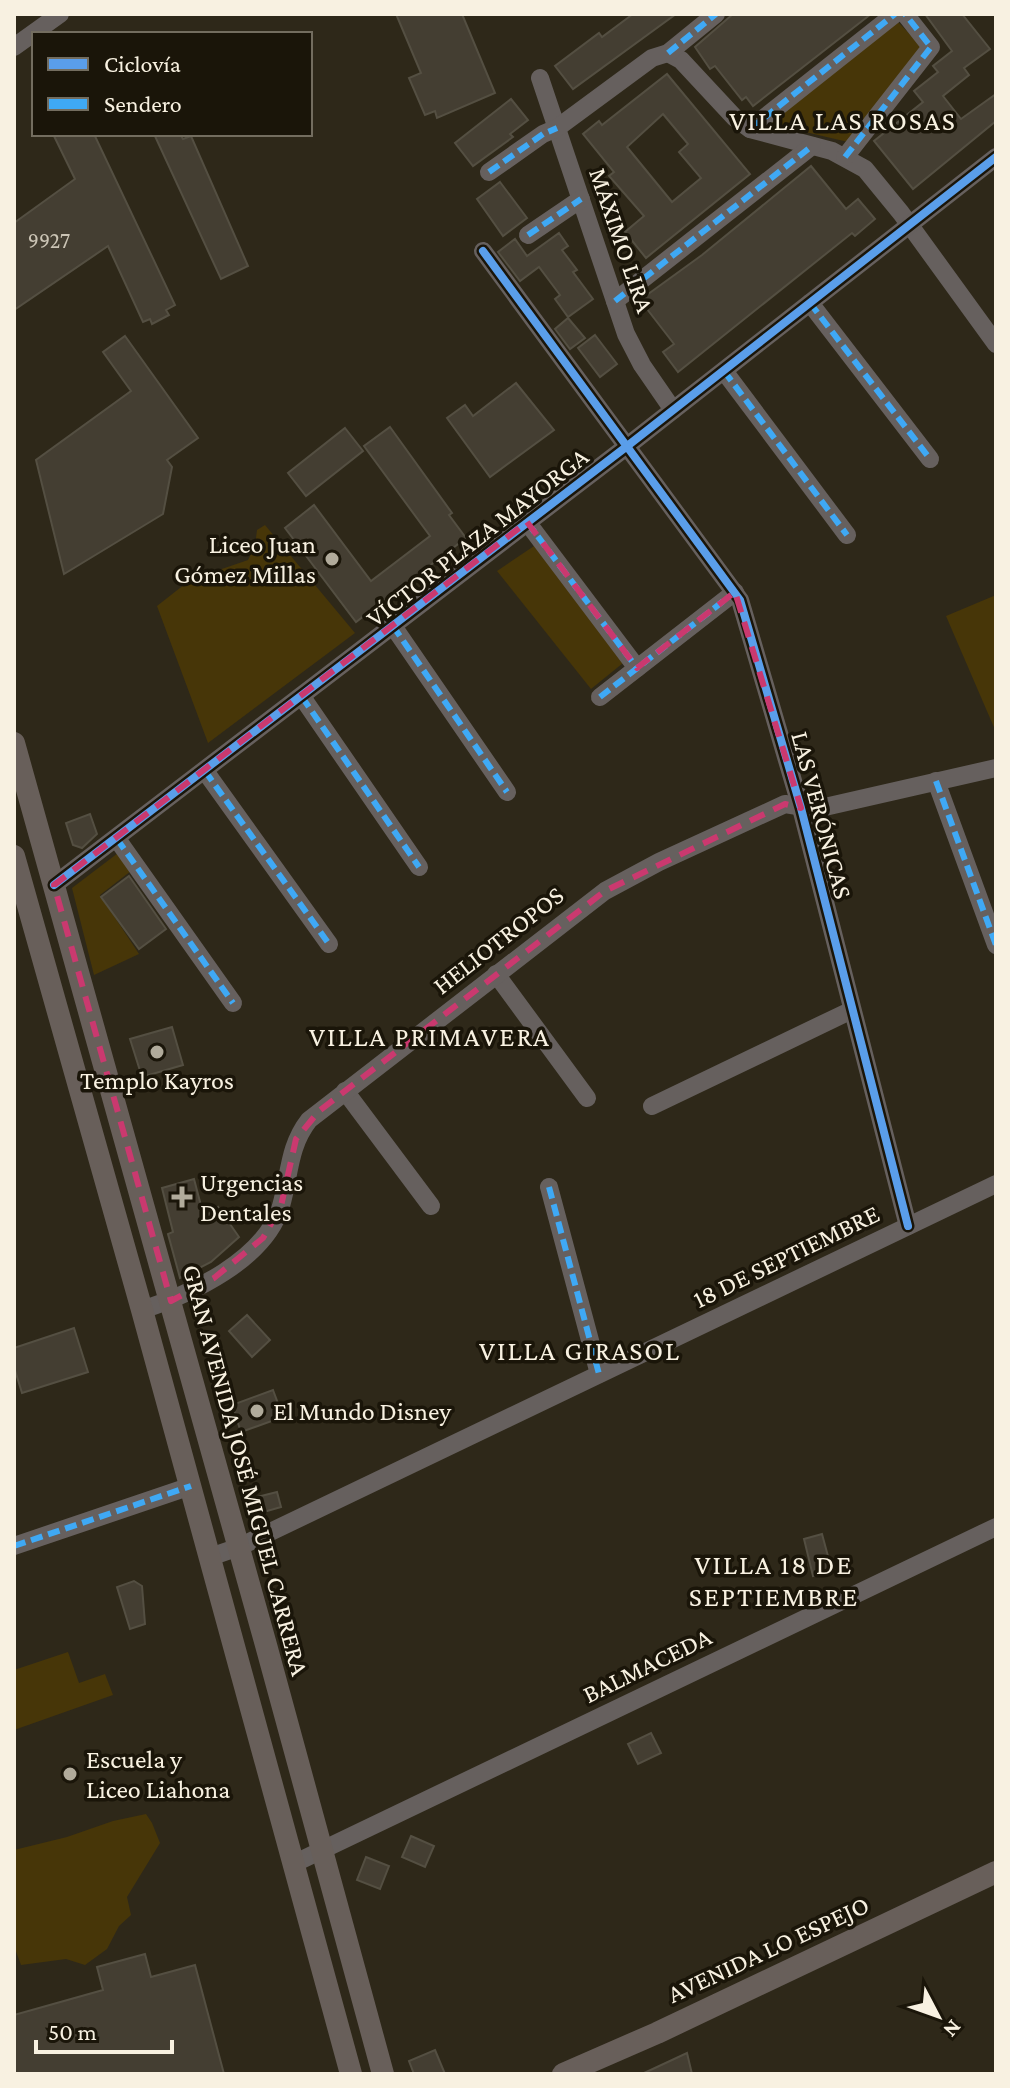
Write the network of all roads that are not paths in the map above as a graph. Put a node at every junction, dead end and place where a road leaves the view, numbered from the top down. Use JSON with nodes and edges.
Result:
{"nodes":[{"id":1,"x":60,"y":14,"type":"edge"},
{"id":2,"x":716,"y":14,"type":"edge"},
{"id":3,"x":895,"y":14,"type":"edge"},
{"id":4,"x":905,"y":14,"type":"edge"},
{"id":5,"x":35,"y":32,"type":"edge"},
{"id":6,"x":32,"y":34,"type":"edge"},
{"id":7,"x":14,"y":47,"type":"edge"},
{"id":8,"x":668,"y":53,"type":"junction"},
{"id":9,"x":540,"y":78,"type":"dead end"},
{"id":10,"x":557,"y":128,"type":"junction"},
{"id":11,"x":750,"y":129,"type":"junction"},
{"id":12,"x":812,"y":146,"type":"junction"},
{"id":13,"x":845,"y":157,"type":"junction"},
{"id":14,"x":996,"y":157,"type":"edge"},
{"id":15,"x":489,"y":172,"type":"dead end"},
{"id":16,"x":581,"y":199,"type":"junction"},
{"id":17,"x":910,"y":225,"type":"junction"},
{"id":18,"x":528,"y":235,"type":"dead end"},
{"id":19,"x":483,"y":251,"type":"dead end"},
{"id":20,"x":615,"y":301,"type":"junction"},
{"id":21,"x":810,"y":303,"type":"junction"},
{"id":22,"x":996,"y":344,"type":"edge"},
{"id":23,"x":724,"y":371,"type":"junction"},
{"id":24,"x":673,"y":410,"type":"junction"},
{"id":25,"x":626,"y":447,"type":"junction"},
{"id":26,"x":930,"y":459,"type":"dead end"},
{"id":27,"x":527,"y":522,"type":"junction"},
{"id":28,"x":847,"y":535,"type":"dead end"},
{"id":29,"x":735,"y":592,"type":"junction"},
{"id":30,"x":393,"y":626,"type":"junction"},
{"id":31,"x":637,"y":668,"type":"junction"},
{"id":32,"x":302,"y":697,"type":"junction"},
{"id":33,"x":600,"y":697,"type":"dead end"},
{"id":34,"x":14,"y":743,"type":"edge"},
{"id":35,"x":996,"y":768,"type":"edge"},
{"id":36,"x":205,"y":771,"type":"junction"},
{"id":37,"x":936,"y":781,"type":"junction"},
{"id":38,"x":507,"y":792,"type":"dead end"},
{"id":39,"x":801,"y":808,"type":"junction"},
{"id":40,"x":117,"y":839,"type":"junction"},
{"id":41,"x":16,"y":862,"type":"edge"},
{"id":42,"x":419,"y":867,"type":"dead end"},
{"id":43,"x":54,"y":885,"type":"junction"},
{"id":44,"x":329,"y":944,"type":"dead end"},
{"id":45,"x":996,"y":945,"type":"edge"},
{"id":46,"x":496,"y":974,"type":"junction"},
{"id":47,"x":233,"y":1003,"type":"dead end"},
{"id":48,"x":852,"y":1010,"type":"junction"},
{"id":49,"x":345,"y":1091,"type":"junction"},
{"id":50,"x":587,"y":1098,"type":"dead end"},
{"id":51,"x":652,"y":1106,"type":"dead end"},
{"id":52,"x":996,"y":1184,"type":"edge"},
{"id":53,"x":549,"y":1187,"type":"dead end"},
{"id":54,"x":431,"y":1206,"type":"dead end"},
{"id":55,"x":908,"y":1226,"type":"junction"},
{"id":56,"x":171,"y":1301,"type":"junction"},
{"id":57,"x":142,"y":1310,"type":"junction"},
{"id":58,"x":599,"y":1374,"type":"junction"},
{"id":59,"x":191,"y":1486,"type":"junction"},
{"id":60,"x":996,"y":1527,"type":"edge"},
{"id":61,"x":14,"y":1546,"type":"edge"},
{"id":62,"x":239,"y":1547,"type":"junction"},
{"id":63,"x":210,"y":1557,"type":"junction"},
{"id":64,"x":321,"y":1851,"type":"junction"},
{"id":65,"x":293,"y":1864,"type":"junction"},
{"id":66,"x":996,"y":1872,"type":"edge"},
{"id":67,"x":351,"y":2074,"type":"edge"},
{"id":68,"x":383,"y":2074,"type":"edge"},
{"id":69,"x":563,"y":2074,"type":"edge"}],
"edges":[{"from":1,"to":5,"type":"street"},
{"from":2,"to":8,"type":"street"},
{"from":3,"to":11,"type":"street"},
{"from":4,"to":13,"type":"street"},
{"from":6,"to":7,"type":"street"},
{"from":8,"to":10,"type":"street"},
{"from":8,"to":11,"type":"street"},
{"from":9,"to":10,"type":"street","name":"MÁXIMO LIRA"},
{"from":10,"to":15,"type":"street"},
{"from":10,"to":16,"type":"street","name":"MÁXIMO LIRA"},
{"from":11,"to":12,"type":"street"},
{"from":12,"to":13,"type":"street"},
{"from":12,"to":20,"type":"street"},
{"from":13,"to":17,"type":"street"},
{"from":14,"to":17,"type":"street","name":"VÍCTOR PLAZA MAYORGA"},
{"from":16,"to":18,"type":"street"},
{"from":16,"to":20,"type":"street","name":"MÁXIMO LIRA"},
{"from":17,"to":21,"type":"street","name":"VÍCTOR PLAZA MAYORGA"},
{"from":17,"to":22,"type":"street"},
{"from":19,"to":25,"type":"street","name":"LAS VERÓNICAS"},
{"from":20,"to":24,"type":"street","name":"MÁXIMO LIRA"},
{"from":21,"to":23,"type":"street","name":"VÍCTOR PLAZA MAYORGA"},
{"from":21,"to":26,"type":"street"},
{"from":23,"to":24,"type":"street","name":"VÍCTOR PLAZA MAYORGA"},
{"from":23,"to":28,"type":"street"},
{"from":24,"to":25,"type":"street","name":"VÍCTOR PLAZA MAYORGA"},
{"from":25,"to":27,"type":"street","name":"VÍCTOR PLAZA MAYORGA"},
{"from":25,"to":29,"type":"street","name":"LAS VERÓNICAS"},
{"from":27,"to":30,"type":"street","name":"VÍCTOR PLAZA MAYORGA"},
{"from":27,"to":31,"type":"street"},
{"from":29,"to":31,"type":"street"},
{"from":29,"to":39,"type":"street","name":"LAS VERÓNICAS"},
{"from":30,"to":32,"type":"street","name":"VÍCTOR PLAZA MAYORGA"},
{"from":30,"to":38,"type":"street"},
{"from":31,"to":33,"type":"street"},
{"from":32,"to":36,"type":"street","name":"VÍCTOR PLAZA MAYORGA"},
{"from":32,"to":42,"type":"street"},
{"from":34,"to":43,"type":"main road","name":"GRAN AVENIDA JOSÉ MIGUEL CARRERA"},
{"from":35,"to":37,"type":"street","name":"HELIOTROPOS"},
{"from":36,"to":40,"type":"street","name":"VÍCTOR PLAZA MAYORGA"},
{"from":36,"to":44,"type":"street"},
{"from":37,"to":39,"type":"street","name":"HELIOTROPOS"},
{"from":37,"to":45,"type":"street"},
{"from":39,"to":46,"type":"street","name":"HELIOTROPOS"},
{"from":39,"to":48,"type":"street","name":"LAS VERÓNICAS"},
{"from":40,"to":43,"type":"street","name":"VÍCTOR PLAZA MAYORGA"},
{"from":40,"to":47,"type":"street"},
{"from":41,"to":43,"type":"main road"},
{"from":41,"to":57,"type":"main road"},
{"from":43,"to":56,"type":"main road","name":"GRAN AVENIDA JOSÉ MIGUEL CARRERA"},
{"from":46,"to":49,"type":"street","name":"HELIOTROPOS"},
{"from":46,"to":50,"type":"street"},
{"from":48,"to":51,"type":"street"},
{"from":48,"to":55,"type":"street","name":"LAS VERÓNICAS"},
{"from":49,"to":54,"type":"street"},
{"from":49,"to":56,"type":"street","name":"HELIOTROPOS"},
{"from":52,"to":55,"type":"street","name":"18 DE SEPTIEMBRE"},
{"from":53,"to":58,"type":"street"},
{"from":55,"to":58,"type":"street","name":"18 DE SEPTIEMBRE"},
{"from":56,"to":57,"type":"street","name":"HELIOTROPOS"},
{"from":56,"to":62,"type":"main road","name":"GRAN AVENIDA JOSÉ MIGUEL CARRERA"},
{"from":57,"to":59,"type":"main road"},
{"from":58,"to":62,"type":"street","name":"18 DE SEPTIEMBRE"},
{"from":59,"to":61,"type":"street"},
{"from":59,"to":63,"type":"main road"},
{"from":60,"to":64,"type":"street","name":"BALMACEDA"},
{"from":62,"to":63,"type":"street","name":"18 DE SEPTIEMBRE"},
{"from":62,"to":64,"type":"main road","name":"GRAN AVENIDA JOSÉ MIGUEL CARRERA"},
{"from":63,"to":65,"type":"main road"},
{"from":64,"to":65,"type":"street","name":"BALMACEDA"},
{"from":64,"to":68,"type":"main road","name":"GRAN AVENIDA JOSÉ MIGUEL CARRERA"},
{"from":65,"to":67,"type":"main road"},
{"from":66,"to":69,"type":"main road","name":"AVENIDA LO ESPEJO"}]}
